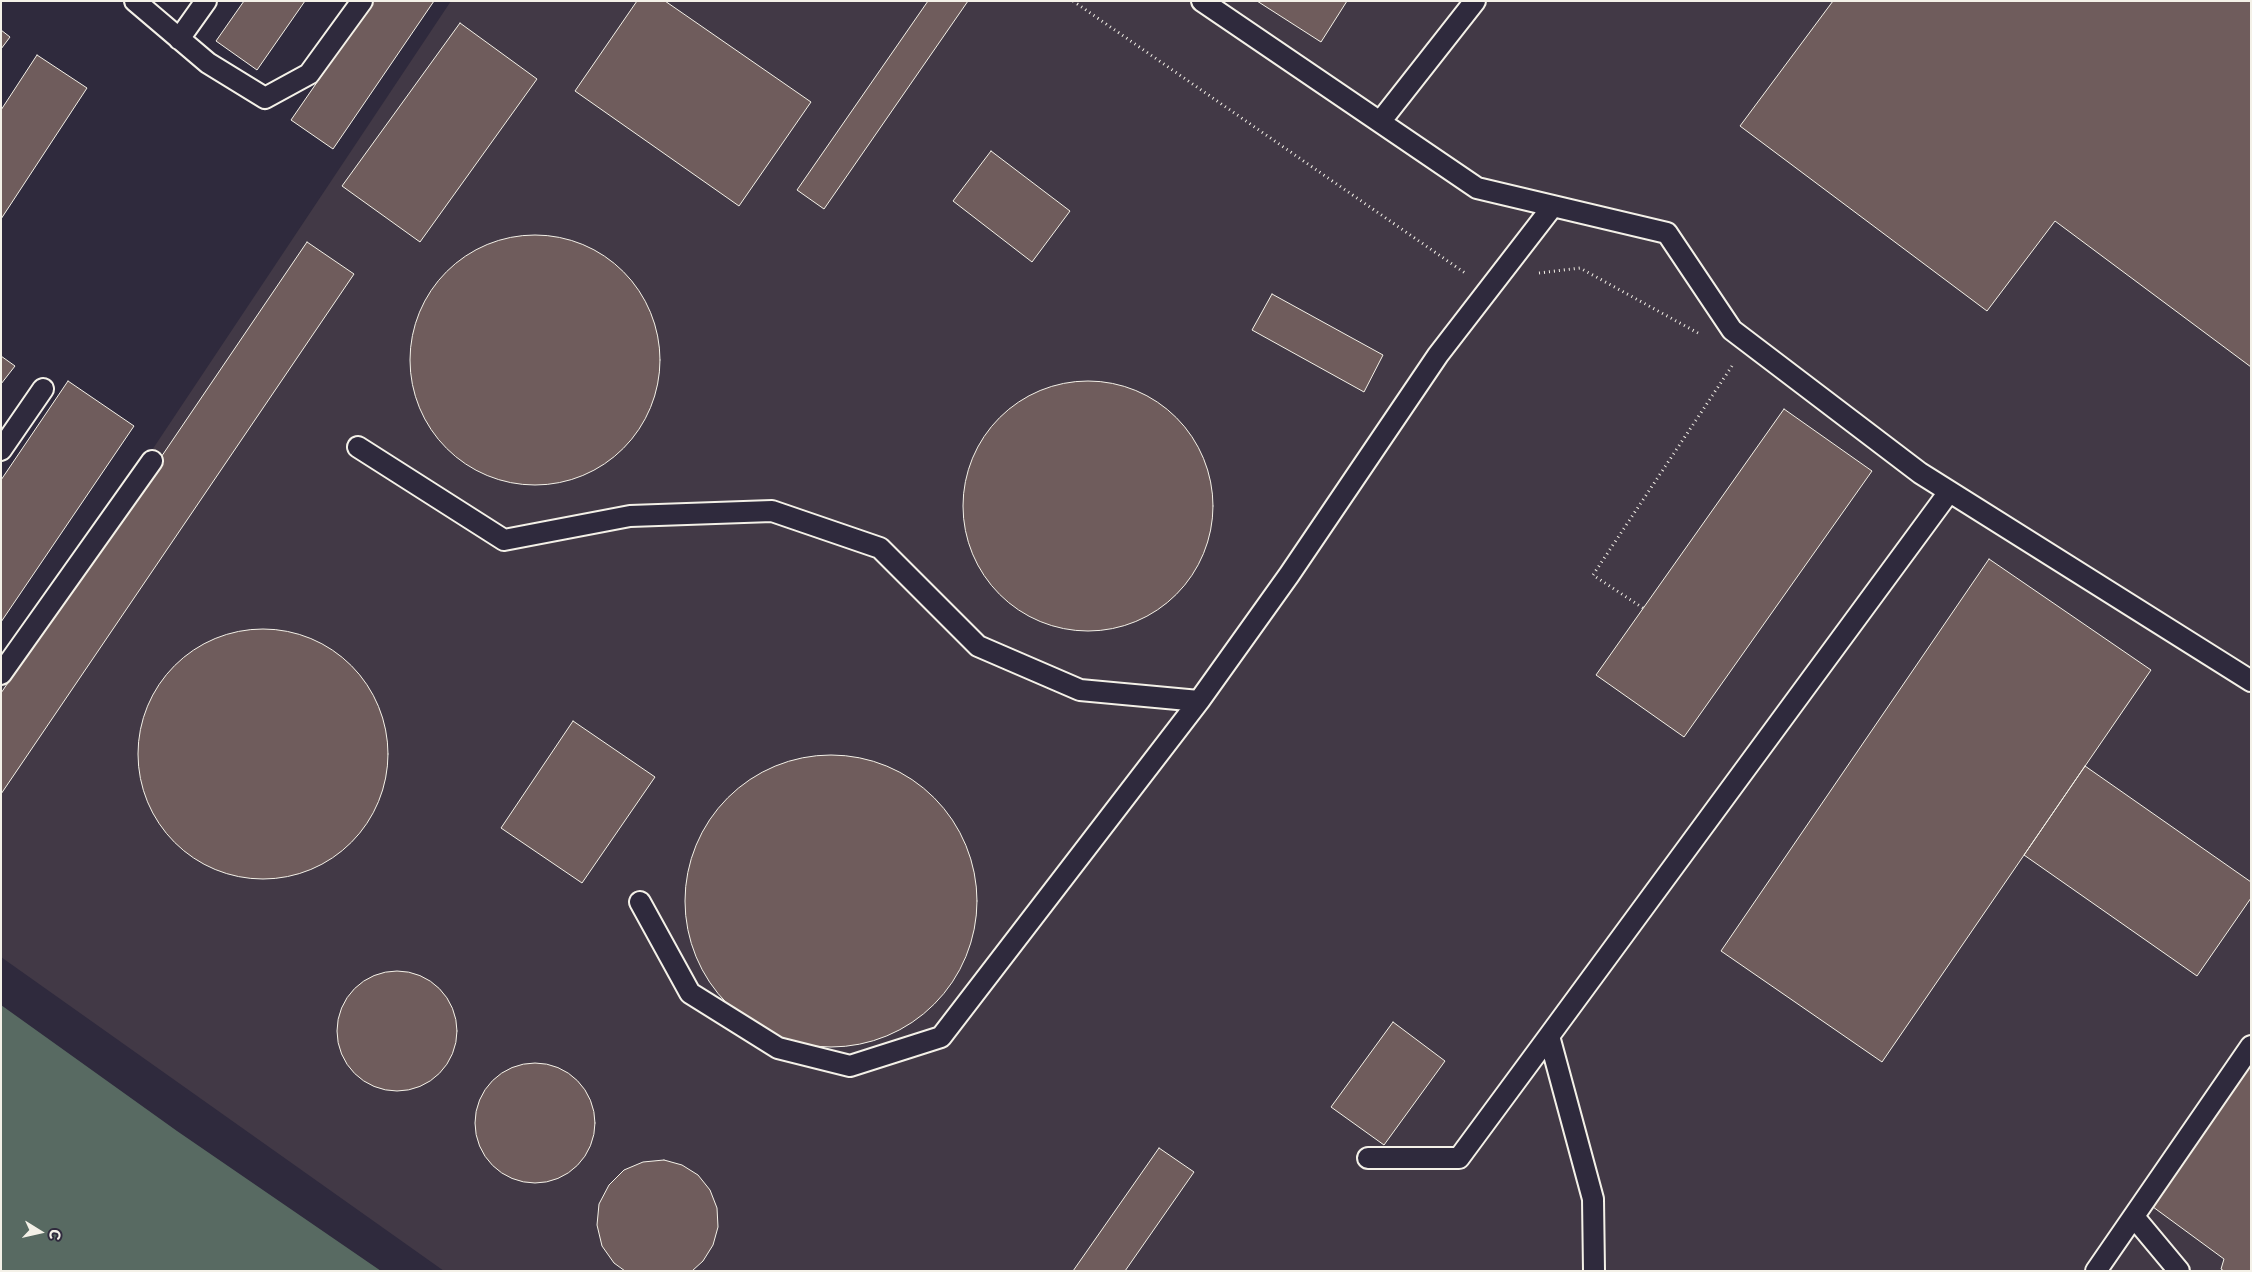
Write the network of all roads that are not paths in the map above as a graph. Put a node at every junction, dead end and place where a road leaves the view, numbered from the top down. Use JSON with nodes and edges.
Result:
{"nodes":[{"id":1,"x":135,"y":1,"type":"edge"},
{"id":2,"x":206,"y":1,"type":"edge"},
{"id":3,"x":362,"y":1,"type":"edge"},
{"id":4,"x":1202,"y":1,"type":"edge"},
{"id":5,"x":1475,"y":1,"type":"edge"},
{"id":6,"x":179,"y":39,"type":"junction"},
{"id":7,"x":1380,"y":122,"type":"junction"},
{"id":8,"x":1554,"y":206,"type":"junction"},
{"id":9,"x":43,"y":389,"type":"dead end"},
{"id":10,"x":358,"y":447,"type":"dead end"},
{"id":11,"x":1,"y":450,"type":"edge"},
{"id":12,"x":152,"y":461,"type":"dead end"},
{"id":13,"x":1949,"y":492,"type":"junction"},
{"id":14,"x":1,"y":674,"type":"edge"},
{"id":15,"x":2251,"y":681,"type":"edge"},
{"id":16,"x":1200,"y":701,"type":"junction"},
{"id":17,"x":640,"y":902,"type":"dead end"},
{"id":18,"x":1549,"y":1036,"type":"junction"},
{"id":19,"x":2251,"y":1046,"type":"edge"},
{"id":20,"x":1368,"y":1158,"type":"dead end"},
{"id":21,"x":2134,"y":1217,"type":"junction"},
{"id":22,"x":1594,"y":1271,"type":"edge"},
{"id":23,"x":2096,"y":1271,"type":"edge"},
{"id":24,"x":2179,"y":1271,"type":"edge"}],
"edges":[{"from":1,"to":6,"type":"lane"},
{"from":2,"to":6,"type":"lane"},
{"from":3,"to":6,"type":"lane"},
{"from":4,"to":7,"type":"lane"},
{"from":5,"to":7,"type":"lane"},
{"from":7,"to":8,"type":"lane"},
{"from":8,"to":13,"type":"lane"},
{"from":8,"to":16,"type":"lane"},
{"from":9,"to":11,"type":"lane"},
{"from":10,"to":16,"type":"lane"},
{"from":12,"to":14,"type":"lane"},
{"from":13,"to":15,"type":"lane"},
{"from":13,"to":18,"type":"lane"},
{"from":16,"to":17,"type":"lane"},
{"from":18,"to":20,"type":"lane"},
{"from":18,"to":22,"type":"lane"},
{"from":19,"to":21,"type":"lane"},
{"from":21,"to":23,"type":"lane"},
{"from":21,"to":24,"type":"lane"}]}
